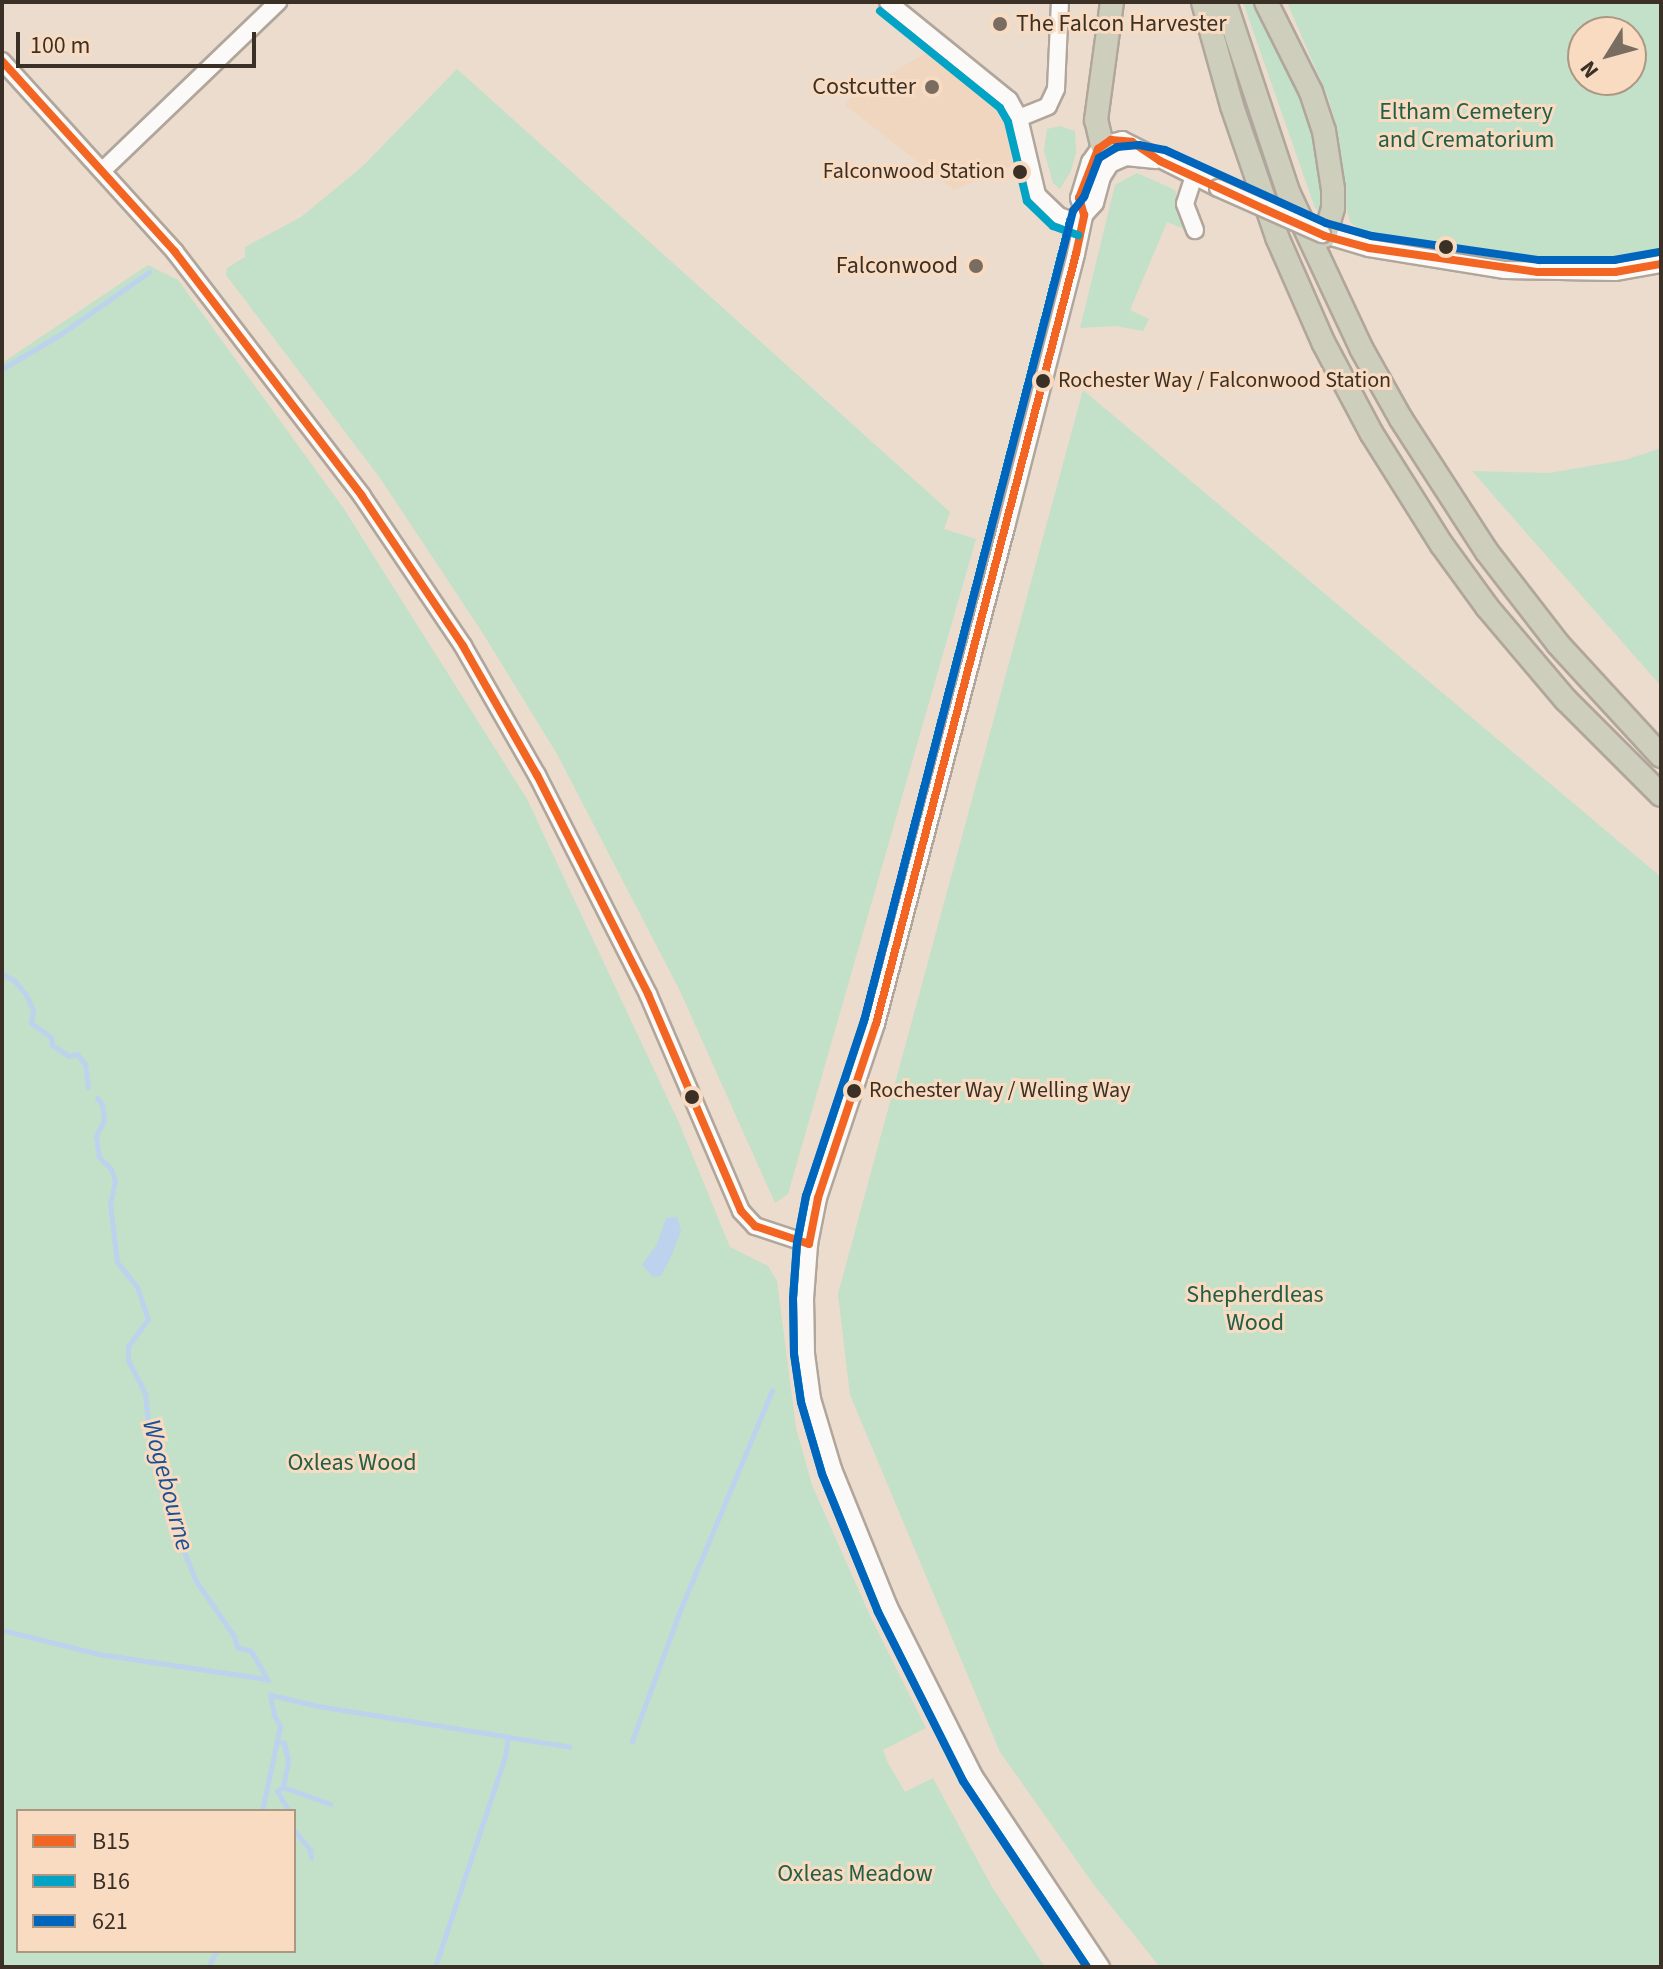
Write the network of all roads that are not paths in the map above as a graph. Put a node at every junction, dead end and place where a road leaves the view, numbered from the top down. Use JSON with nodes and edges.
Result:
{"nodes":[{"id":1,"x":278,"y":2,"type":"edge"},
{"id":2,"x":888,"y":2,"type":"edge"},
{"id":3,"x":1060,"y":2,"type":"edge"},
{"id":4,"x":1112,"y":2,"type":"edge"},
{"id":5,"x":1203,"y":2,"type":"edge"},
{"id":6,"x":1225,"y":2,"type":"edge"},
{"id":7,"x":1266,"y":2,"type":"edge"},
{"id":8,"x":2,"y":61,"type":"edge"},
{"id":9,"x":1019,"y":118,"type":"junction"},
{"id":10,"x":1102,"y":145,"type":"junction"},
{"id":11,"x":1160,"y":161,"type":"junction"},
{"id":12,"x":103,"y":170,"type":"junction"},
{"id":13,"x":1194,"y":176,"type":"junction"},
{"id":14,"x":1083,"y":219,"type":"junction"},
{"id":15,"x":1195,"y":230,"type":"dead end"},
{"id":16,"x":1324,"y":235,"type":"junction"},
{"id":17,"x":1661,"y":264,"type":"edge"},
{"id":18,"x":1661,"y":756,"type":"edge"},
{"id":19,"x":1661,"y":795,"type":"edge"},
{"id":20,"x":809,"y":1244,"type":"junction"},
{"id":21,"x":1101,"y":1967,"type":"edge"}],
"edges":[{"from":1,"to":12,"type":"street"},
{"from":2,"to":9,"type":"street"},
{"from":3,"to":9,"type":"street"},
{"from":4,"to":10,"type":"highway"},
{"from":5,"to":19,"type":"highway"},
{"from":6,"to":18,"type":"highway"},
{"from":7,"to":16,"type":"highway"},
{"from":8,"to":12,"type":"street"},
{"from":9,"to":14,"type":"street"},
{"from":10,"to":11,"type":"street"},
{"from":10,"to":14,"type":"street"},
{"from":11,"to":13,"type":"street"},
{"from":11,"to":14,"type":"street"},
{"from":12,"to":20,"type":"street"},
{"from":13,"to":15,"type":"street"},
{"from":13,"to":16,"type":"street","bridge":true},
{"from":14,"to":20,"type":"street"},
{"from":16,"to":17,"type":"street"},
{"from":20,"to":21,"type":"street"}]}
